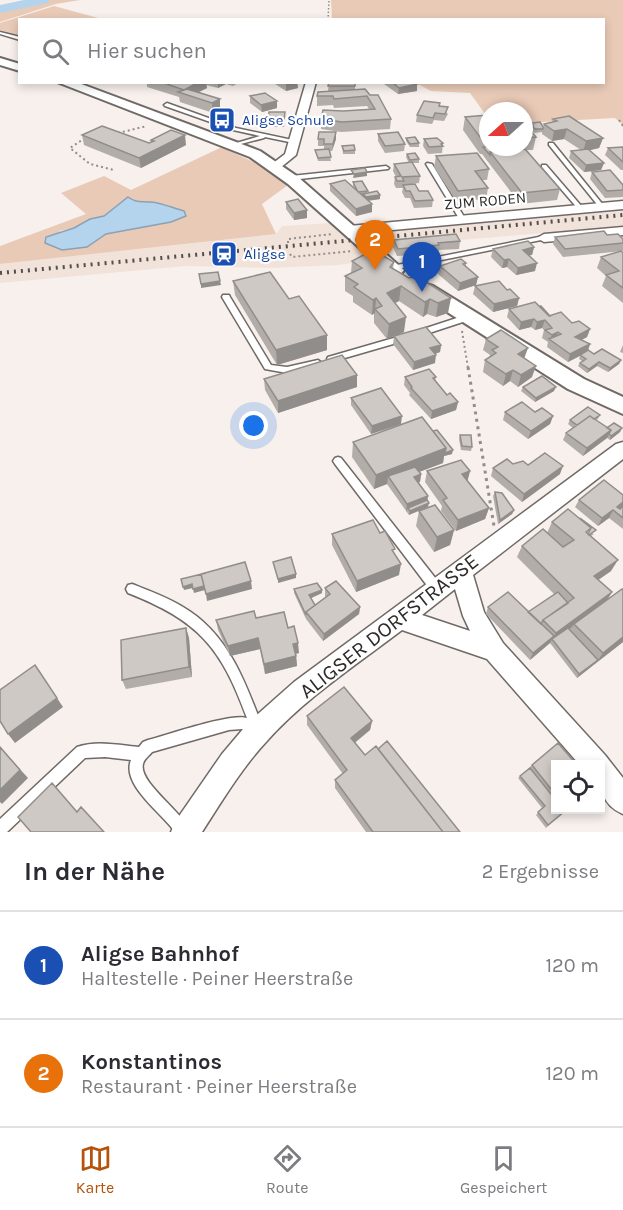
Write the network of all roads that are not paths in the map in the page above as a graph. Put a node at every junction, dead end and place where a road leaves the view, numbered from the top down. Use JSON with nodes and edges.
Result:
{"nodes":[{"id":1,"x":0,"y":33,"type":"edge"},
{"id":2,"x":18,"y":38,"type":"edge"},
{"id":3,"x":0,"y":62,"type":"edge"},
{"id":4,"x":18,"y":67,"type":"edge"},
{"id":5,"x":68,"y":84,"type":"edge"},
{"id":6,"x":310,"y":84,"type":"edge"},
{"id":7,"x":167,"y":105,"type":"dead end"},
{"id":8,"x":264,"y":136,"type":"junction"},
{"id":9,"x":294,"y":141,"type":"junction"},
{"id":10,"x":551,"y":144,"type":"dead end"},
{"id":11,"x":235,"y":145,"type":"junction"},
{"id":12,"x":429,"y":164,"type":"dead end"},
{"id":13,"x":276,"y":166,"type":"junction"},
{"id":14,"x":544,"y":166,"type":"dead end"},
{"id":15,"x":386,"y":168,"type":"dead end"},
{"id":16,"x":291,"y":178,"type":"junction"},
{"id":17,"x":623,"y":205,"type":"edge"},
{"id":18,"x":602,"y":207,"type":"junction"},
{"id":19,"x":581,"y":209,"type":"junction"},
{"id":20,"x":463,"y":220,"type":"junction"},
{"id":21,"x":350,"y":230,"type":"junction"},
{"id":22,"x":623,"y":231,"type":"edge"},
{"id":23,"x":544,"y":238,"type":"joint"},
{"id":24,"x":392,"y":268,"type":"junction"},
{"id":25,"x":226,"y":297,"type":"dead end"},
{"id":26,"x":465,"y":318,"type":"junction"},
{"id":27,"x":623,"y":406,"type":"edge"},
{"id":28,"x":623,"y":449,"type":"edge"},
{"id":29,"x":338,"y":461,"type":"dead end"},
{"id":30,"x":460,"y":570,"type":"junction"},
{"id":31,"x":436,"y":588,"type":"junction"},
{"id":32,"x":132,"y":589,"type":"dead end"},
{"id":33,"x":399,"y":618,"type":"junction"},
{"id":34,"x":495,"y":651,"type":"junction"},
{"id":35,"x":258,"y":731,"type":"junction"},
{"id":36,"x":139,"y":754,"type":"junction"},
{"id":37,"x":592,"y":760,"type":"edge"},
{"id":38,"x":605,"y":777,"type":"edge"},
{"id":39,"x":623,"y":800,"type":"edge"},
{"id":40,"x":0,"y":829,"type":"edge"},
{"id":41,"x":184,"y":832,"type":"edge"}],
"edges":[{"from":1,"to":2,"type":"lane"},
{"from":3,"to":4,"type":"street"},
{"from":5,"to":11,"type":"street"},
{"from":6,"to":9,"type":"street"},
{"from":7,"to":8,"type":"lane"},
{"from":8,"to":9,"type":"lane"},
{"from":8,"to":11,"type":"lane"},
{"from":9,"to":13,"type":"street"},
{"from":10,"to":18,"type":"lane"},
{"from":11,"to":13,"type":"street"},
{"from":12,"to":20,"type":"lane"},
{"from":13,"to":16,"type":"street"},
{"from":14,"to":19,"type":"lane"},
{"from":15,"to":16,"type":"lane"},
{"from":16,"to":21,"type":"street"},
{"from":17,"to":18,"type":"street","name":"ZUM RODEN"},
{"from":18,"to":19,"type":"street","name":"ZUM RODEN"},
{"from":19,"to":20,"type":"street","name":"ZUM RODEN"},
{"from":20,"to":21,"type":"street","name":"ZUM RODEN"},
{"from":21,"to":24,"type":"street"},
{"from":22,"to":23,"type":"street"},
{"from":23,"to":24,"type":"lane"},
{"from":24,"to":26,"type":"street"},
{"from":25,"to":26,"type":"lane"},
{"from":26,"to":27,"type":"street"},
{"from":28,"to":30,"type":"street","name":"ALIGSER DORFSTRASSE"},
{"from":29,"to":31,"type":"lane"},
{"from":30,"to":31,"type":"street","name":"ALIGSER DORFSTRASSE"},
{"from":30,"to":34,"type":"street"},
{"from":31,"to":33,"type":"street","name":"ALIGSER DORFSTRASSE"},
{"from":32,"to":35,"type":"lane"},
{"from":33,"to":34,"type":"street"},
{"from":33,"to":35,"type":"street","name":"ALIGSER DORFSTRASSE"},
{"from":34,"to":37,"type":"street"},
{"from":35,"to":36,"type":"lane"},
{"from":35,"to":41,"type":"street","name":"ALIGSER DORFSTRASSE"},
{"from":36,"to":40,"type":"lane"},
{"from":36,"to":41,"type":"lane"},
{"from":38,"to":39,"type":"street"}]}
